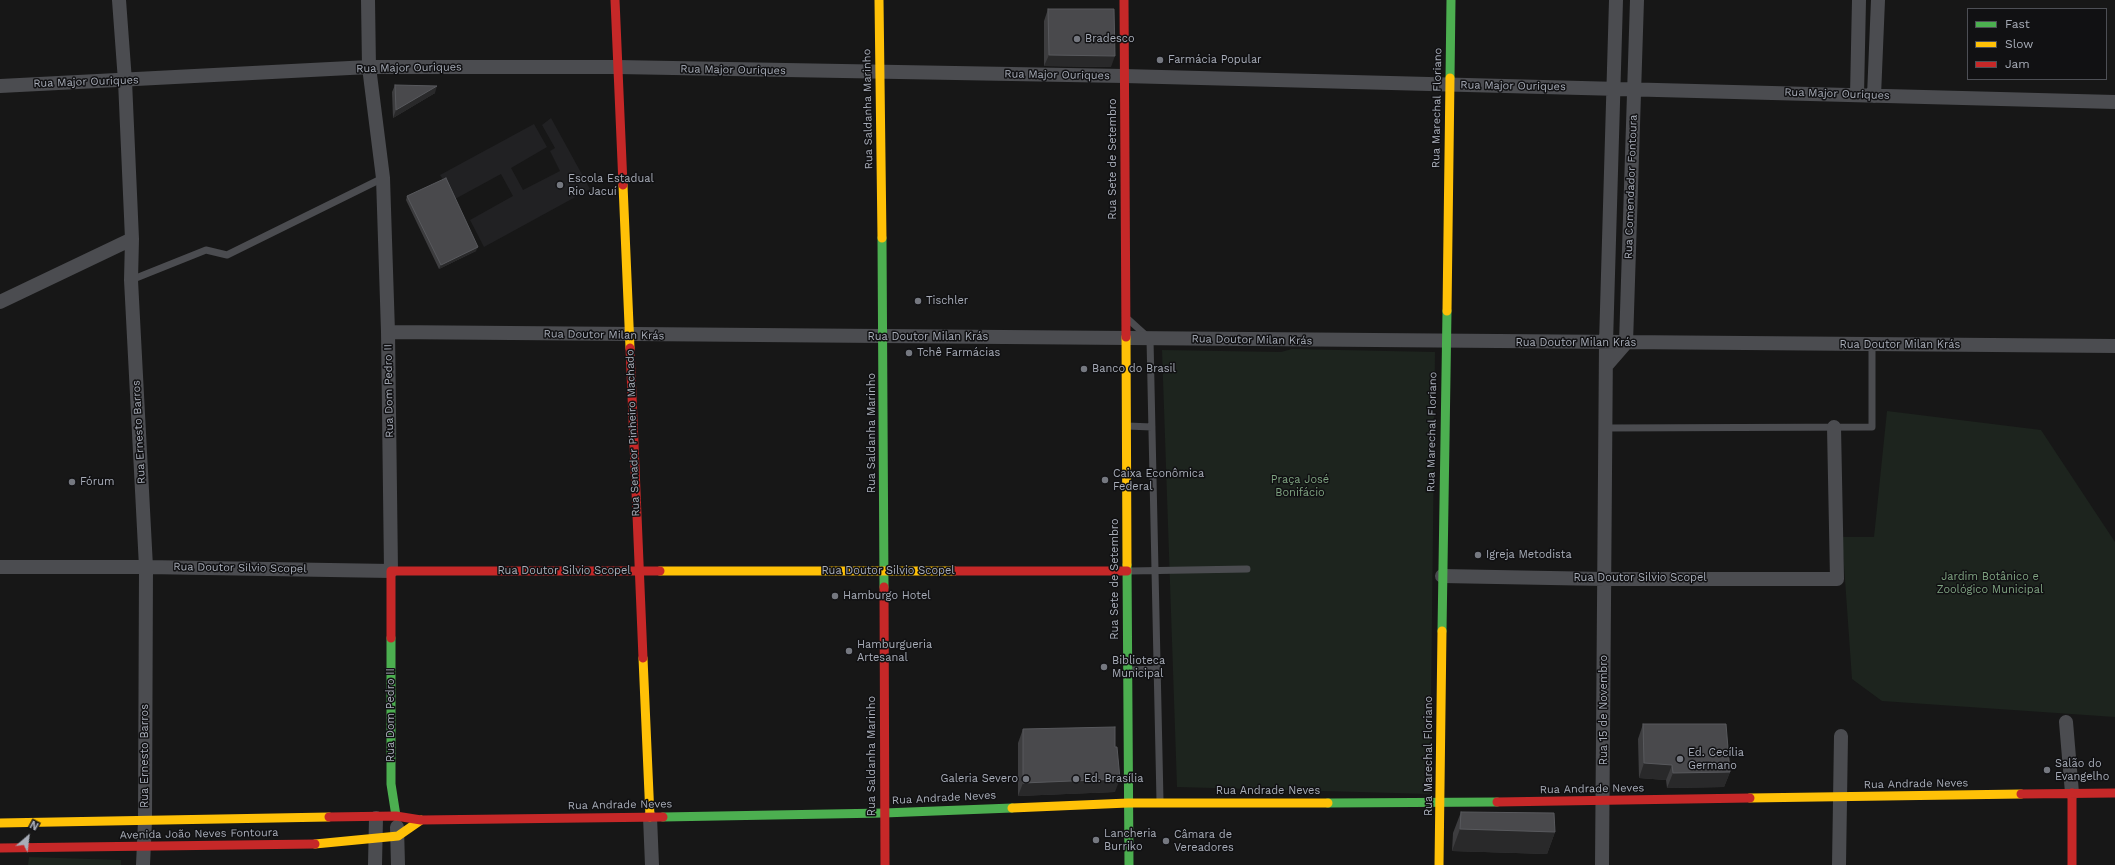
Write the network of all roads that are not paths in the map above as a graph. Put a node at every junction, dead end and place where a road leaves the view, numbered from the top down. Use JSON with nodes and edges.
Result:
{"nodes":[{"id":1,"x":119,"y":0,"type":"edge"},
{"id":2,"x":368,"y":0,"type":"edge"},
{"id":3,"x":615,"y":0,"type":"edge"},
{"id":4,"x":879,"y":0,"type":"edge"},
{"id":5,"x":1124,"y":0,"type":"edge"},
{"id":6,"x":1451,"y":0,"type":"edge"},
{"id":7,"x":1616,"y":0,"type":"edge"},
{"id":8,"x":1637,"y":0,"type":"edge"},
{"id":9,"x":1859,"y":0,"type":"edge"},
{"id":10,"x":1878,"y":0,"type":"edge"},
{"id":11,"x":369,"y":67,"type":"junction"},
{"id":12,"x":617,"y":67,"type":"junction"},
{"id":13,"x":879,"y":73,"type":"junction"},
{"id":14,"x":1124,"y":76,"type":"junction"},
{"id":15,"x":125,"y":81,"type":"junction"},
{"id":16,"x":1450,"y":84,"type":"junction"},
{"id":17,"x":0,"y":86,"type":"edge"},
{"id":18,"x":1614,"y":88,"type":"junction"},
{"id":19,"x":1634,"y":89,"type":"junction"},
{"id":20,"x":1857,"y":95,"type":"junction"},
{"id":21,"x":1874,"y":96,"type":"junction"},
{"id":22,"x":2115,"y":102,"type":"edge"},
{"id":23,"x":1612,"y":153,"type":"junction"},
{"id":24,"x":1632,"y":155,"type":"junction"},
{"id":25,"x":383,"y":178,"type":"junction"},
{"id":26,"x":132,"y":239,"type":"junction"},
{"id":27,"x":1609,"y":254,"type":"junction"},
{"id":28,"x":1629,"y":254,"type":"junction"},
{"id":29,"x":130,"y":280,"type":"junction"},
{"id":30,"x":0,"y":302,"type":"edge"},
{"id":31,"x":1126,"y":317,"type":"junction"},
{"id":32,"x":388,"y":332,"type":"junction"},
{"id":33,"x":630,"y":335,"type":"junction"},
{"id":34,"x":883,"y":337,"type":"junction"},
{"id":35,"x":1126,"y":338,"type":"junction"},
{"id":36,"x":1150,"y":338,"type":"junction"},
{"id":37,"x":1446,"y":342,"type":"junction"},
{"id":38,"x":1606,"y":343,"type":"junction"},
{"id":39,"x":1626,"y":343,"type":"junction"},
{"id":40,"x":1872,"y":344,"type":"junction"},
{"id":41,"x":2115,"y":346,"type":"edge"},
{"id":42,"x":1606,"y":366,"type":"junction"},
{"id":43,"x":1126,"y":426,"type":"junction"},
{"id":44,"x":1152,"y":427,"type":"junction"},
{"id":45,"x":1834,"y":427,"type":"junction"},
{"id":46,"x":1607,"y":428,"type":"junction"},
{"id":47,"x":0,"y":567,"type":"edge"},
{"id":48,"x":146,"y":567,"type":"junction"},
{"id":49,"x":1247,"y":568,"type":"dead end"},
{"id":50,"x":884,"y":570,"type":"junction"},
{"id":51,"x":1155,"y":570,"type":"junction"},
{"id":52,"x":391,"y":571,"type":"junction"},
{"id":53,"x":1128,"y":571,"type":"junction"},
{"id":54,"x":638,"y":572,"type":"junction"},
{"id":55,"x":1442,"y":576,"type":"junction"},
{"id":56,"x":1604,"y":579,"type":"junction"},
{"id":57,"x":1157,"y":669,"type":"junction"},
{"id":58,"x":1127,"y":670,"type":"junction"},
{"id":59,"x":2066,"y":722,"type":"dead end"},
{"id":60,"x":1841,"y":736,"type":"dead end"},
{"id":61,"x":392,"y":784,"type":"junction"},
{"id":62,"x":2072,"y":793,"type":"junction"},
{"id":63,"x":2115,"y":793,"type":"edge"},
{"id":64,"x":1840,"y":798,"type":"junction"},
{"id":65,"x":1604,"y":801,"type":"junction"},
{"id":66,"x":1128,"y":803,"type":"junction"},
{"id":67,"x":1160,"y":804,"type":"junction"},
{"id":68,"x":1442,"y":804,"type":"junction"},
{"id":69,"x":884,"y":813,"type":"junction"},
{"id":70,"x":396,"y":816,"type":"junction"},
{"id":71,"x":650,"y":817,"type":"junction"},
{"id":72,"x":376,"y":818,"type":"junction"},
{"id":73,"x":421,"y":820,"type":"junction"},
{"id":74,"x":145,"y":821,"type":"junction"},
{"id":75,"x":0,"y":823,"type":"edge"},
{"id":76,"x":260,"y":826,"type":"junction"},
{"id":77,"x":22,"y":830,"type":"junction"},
{"id":78,"x":398,"y":836,"type":"junction"},
{"id":79,"x":376,"y":840,"type":"junction"},
{"id":80,"x":261,"y":845,"type":"junction"},
{"id":81,"x":143,"y":847,"type":"junction"},
{"id":82,"x":0,"y":848,"type":"edge"},
{"id":83,"x":21,"y":848,"type":"junction"},
{"id":84,"x":20,"y":859,"type":"dead end"},
{"id":85,"x":143,"y":865,"type":"edge"},
{"id":86,"x":375,"y":865,"type":"edge"},
{"id":87,"x":398,"y":865,"type":"edge"},
{"id":88,"x":652,"y":865,"type":"edge"},
{"id":89,"x":885,"y":865,"type":"edge"},
{"id":90,"x":1129,"y":865,"type":"edge"},
{"id":91,"x":1439,"y":865,"type":"edge"},
{"id":92,"x":1602,"y":865,"type":"edge"},
{"id":93,"x":1839,"y":865,"type":"edge"},
{"id":94,"x":2072,"y":865,"type":"edge"}],
"edges":[{"from":1,"to":15,"type":"street","name":"Rua Ernesto Barros"},
{"from":2,"to":11,"type":"street","name":"Rua Dom Pedro II"},
{"from":3,"to":12,"type":"main road","name":"Rua Senador Pinheiro Machado"},
{"from":4,"to":13,"type":"main road","name":"Rua Saldanha Marinho"},
{"from":5,"to":14,"type":"main road","name":"Rua Sete de Setembro"},
{"from":6,"to":16,"type":"main road","name":"Rua Marechal Floriano"},
{"from":7,"to":18,"type":"street","name":"Rua Comendador Fontoura"},
{"from":8,"to":19,"type":"street","name":"Rua Comendador Fontoura"},
{"from":9,"to":20,"type":"street"},
{"from":10,"to":21,"type":"street"},
{"from":11,"to":12,"type":"street","name":"Rua Major Ouriques"},
{"from":11,"to":15,"type":"street","name":"Rua Major Ouriques"},
{"from":11,"to":25,"type":"street","name":"Rua Dom Pedro II"},
{"from":12,"to":13,"type":"street","name":"Rua Major Ouriques"},
{"from":12,"to":33,"type":"main road","name":"Rua Senador Pinheiro Machado"},
{"from":13,"to":14,"type":"street","name":"Rua Major Ouriques"},
{"from":13,"to":34,"type":"main road","name":"Rua Saldanha Marinho"},
{"from":14,"to":16,"type":"street","name":"Rua Major Ouriques"},
{"from":14,"to":31,"type":"main road","name":"Rua Sete de Setembro"},
{"from":15,"to":17,"type":"street","name":"Rua Major Ouriques"},
{"from":15,"to":26,"type":"street","name":"Rua Ernesto Barros"},
{"from":16,"to":18,"type":"street","name":"Rua Major Ouriques"},
{"from":16,"to":37,"type":"main road","name":"Rua Marechal Floriano"},
{"from":18,"to":19,"type":"street","name":"Rua Major Ouriques"},
{"from":18,"to":23,"type":"street","name":"Rua Comendador Fontoura"},
{"from":19,"to":20,"type":"street","name":"Rua Major Ouriques"},
{"from":19,"to":24,"type":"street","name":"Rua Comendador Fontoura"},
{"from":20,"to":21,"type":"street","name":"Rua Major Ouriques"},
{"from":21,"to":22,"type":"street","name":"Rua Major Ouriques"},
{"from":23,"to":24,"type":"street"},
{"from":23,"to":27,"type":"street","name":"Rua Comendador Fontoura"},
{"from":24,"to":28,"type":"street","name":"Rua Comendador Fontoura"},
{"from":25,"to":29,"type":"lane"},
{"from":25,"to":32,"type":"street","name":"Rua Dom Pedro II"},
{"from":26,"to":29,"type":"street","name":"Rua Ernesto Barros"},
{"from":26,"to":30,"type":"street"},
{"from":27,"to":28,"type":"street"},
{"from":27,"to":38,"type":"street","name":"Rua Comendador Fontoura"},
{"from":28,"to":39,"type":"street","name":"Rua Comendador Fontoura"},
{"from":29,"to":48,"type":"street","name":"Rua Ernesto Barros"},
{"from":31,"to":35,"type":"main road","name":"Rua Sete de Setembro"},
{"from":31,"to":36,"type":"lane"},
{"from":32,"to":33,"type":"street","name":"Rua Doutor Milan Krás"},
{"from":32,"to":52,"type":"street","name":"Rua Dom Pedro II"},
{"from":33,"to":34,"type":"street","name":"Rua Doutor Milan Krás"},
{"from":33,"to":54,"type":"main road","name":"Rua Senador Pinheiro Machado"},
{"from":34,"to":35,"type":"street","name":"Rua Doutor Milan Krás"},
{"from":34,"to":50,"type":"main road","name":"Rua Saldanha Marinho"},
{"from":35,"to":36,"type":"street","name":"Rua Doutor Milan Krás"},
{"from":35,"to":43,"type":"main road","name":"Rua Sete de Setembro"},
{"from":36,"to":37,"type":"street","name":"Rua Doutor Milan Krás"},
{"from":36,"to":44,"type":"lane"},
{"from":37,"to":38,"type":"street","name":"Rua Doutor Milan Krás"},
{"from":37,"to":55,"type":"main road","name":"Rua Marechal Floriano"},
{"from":38,"to":39,"type":"street","name":"Rua Doutor Milan Krás"},
{"from":38,"to":42,"type":"street","name":"Rua Comendador Fontoura"},
{"from":39,"to":40,"type":"street","name":"Rua Doutor Milan Krás"},
{"from":39,"to":42,"type":"street"},
{"from":40,"to":41,"type":"street","name":"Rua Doutor Milan Krás"},
{"from":40,"to":45,"type":"lane"},
{"from":42,"to":46,"type":"street","name":"Rua Comendador Fontoura"},
{"from":43,"to":44,"type":"lane"},
{"from":43,"to":53,"type":"main road","name":"Rua Sete de Setembro"},
{"from":44,"to":51,"type":"lane"},
{"from":45,"to":46,"type":"lane"},
{"from":45,"to":56,"type":"street","name":"Rua Doutor Silvio Scopel"},
{"from":46,"to":56,"type":"street","name":"Rua Comendador Fontoura"},
{"from":47,"to":48,"type":"street","name":"Rua Doutor Silvio Scopel"},
{"from":48,"to":52,"type":"street","name":"Rua Doutor Silvio Scopel"},
{"from":48,"to":74,"type":"street","name":"Rua Ernesto Barros"},
{"from":49,"to":51,"type":"lane"},
{"from":50,"to":53,"type":"main road","name":"Rua Doutor Silvio Scopel"},
{"from":50,"to":54,"type":"main road","name":"Rua Doutor Silvio Scopel"},
{"from":50,"to":69,"type":"main road","name":"Rua Saldanha Marinho"},
{"from":51,"to":53,"type":"lane"},
{"from":51,"to":57,"type":"lane"},
{"from":52,"to":54,"type":"main road","name":"Rua Doutor Silvio Scopel"},
{"from":52,"to":61,"type":"main road","name":"Rua Dom Pedro II"},
{"from":53,"to":58,"type":"main road","name":"Rua Sete de Setembro"},
{"from":54,"to":71,"type":"main road","name":"Rua Senador Pinheiro Machado"},
{"from":55,"to":56,"type":"street","name":"Rua Doutor Silvio Scopel"},
{"from":55,"to":68,"type":"main road","name":"Rua Marechal Floriano"},
{"from":56,"to":65,"type":"street","name":"Rua 15 de Novembro"},
{"from":57,"to":58,"type":"lane"},
{"from":57,"to":67,"type":"lane"},
{"from":58,"to":66,"type":"main road","name":"Rua Sete de Setembro"},
{"from":59,"to":62,"type":"street"},
{"from":60,"to":64,"type":"street"},
{"from":61,"to":70,"type":"main road","name":"Rua Dom Pedro II"},
{"from":61,"to":72,"type":"main road","name":"Rua Dom Pedro II"},
{"from":62,"to":63,"type":"main road","name":"Rua Andrade Neves"},
{"from":62,"to":64,"type":"main road","name":"Rua Andrade Neves"},
{"from":62,"to":94,"type":"main road"},
{"from":64,"to":65,"type":"main road","name":"Rua Andrade Neves"},
{"from":64,"to":93,"type":"street"},
{"from":65,"to":68,"type":"main road","name":"Rua Andrade Neves"},
{"from":65,"to":92,"type":"street","name":"Rua 15 de Novembro"},
{"from":66,"to":67,"type":"main road","name":"Rua Andrade Neves"},
{"from":66,"to":69,"type":"main road","name":"Rua Andrade Neves"},
{"from":66,"to":90,"type":"main road","name":"Rua Sete de Setembro"},
{"from":67,"to":68,"type":"main road","name":"Rua Andrade Neves"},
{"from":68,"to":91,"type":"main road","name":"Rua Marechal Floriano"},
{"from":69,"to":71,"type":"main road","name":"Rua Andrade Neves"},
{"from":69,"to":89,"type":"main road","name":"Rua Saldanha Marinho"},
{"from":70,"to":72,"type":"main road","name":"Avenida João Neves Fontoura"},
{"from":70,"to":73,"type":"main road","name":"Rua Andrade Neves"},
{"from":70,"to":78,"type":"street","name":"Rua Dom Pedro II"},
{"from":71,"to":73,"type":"main road","name":"Rua Andrade Neves"},
{"from":71,"to":88,"type":"street","name":"Rua Senador Pinheiro Machado"},
{"from":72,"to":76,"type":"main road","name":"Avenida João Neves Fontoura"},
{"from":72,"to":79,"type":"street","name":"Rua Dom Pedro II"},
{"from":73,"to":78,"type":"main road"},
{"from":74,"to":76,"type":"main road","name":"Avenida João Neves Fontoura"},
{"from":74,"to":77,"type":"main road","name":"Avenida João Neves Fontoura"},
{"from":74,"to":81,"type":"street","name":"Rua Ernesto Barros"},
{"from":75,"to":77,"type":"main road","name":"Avenida João Neves Fontoura"},
{"from":76,"to":80,"type":"main road"},
{"from":77,"to":83,"type":"main road"},
{"from":78,"to":79,"type":"main road","name":"Avenida João Neves Fontoura"},
{"from":78,"to":87,"type":"street","name":"Rua Dom Pedro II"},
{"from":79,"to":80,"type":"main road","name":"Avenida João Neves Fontoura"},
{"from":79,"to":86,"type":"street","name":"Rua Dom Pedro II"},
{"from":80,"to":81,"type":"main road","name":"Avenida João Neves Fontoura"},
{"from":81,"to":83,"type":"main road","name":"Avenida João Neves Fontoura"},
{"from":81,"to":85,"type":"street","name":"Rua Ernesto Barros"},
{"from":82,"to":83,"type":"main road","name":"Avenida João Neves Fontoura"},
{"from":83,"to":84,"type":"main road"}]}
